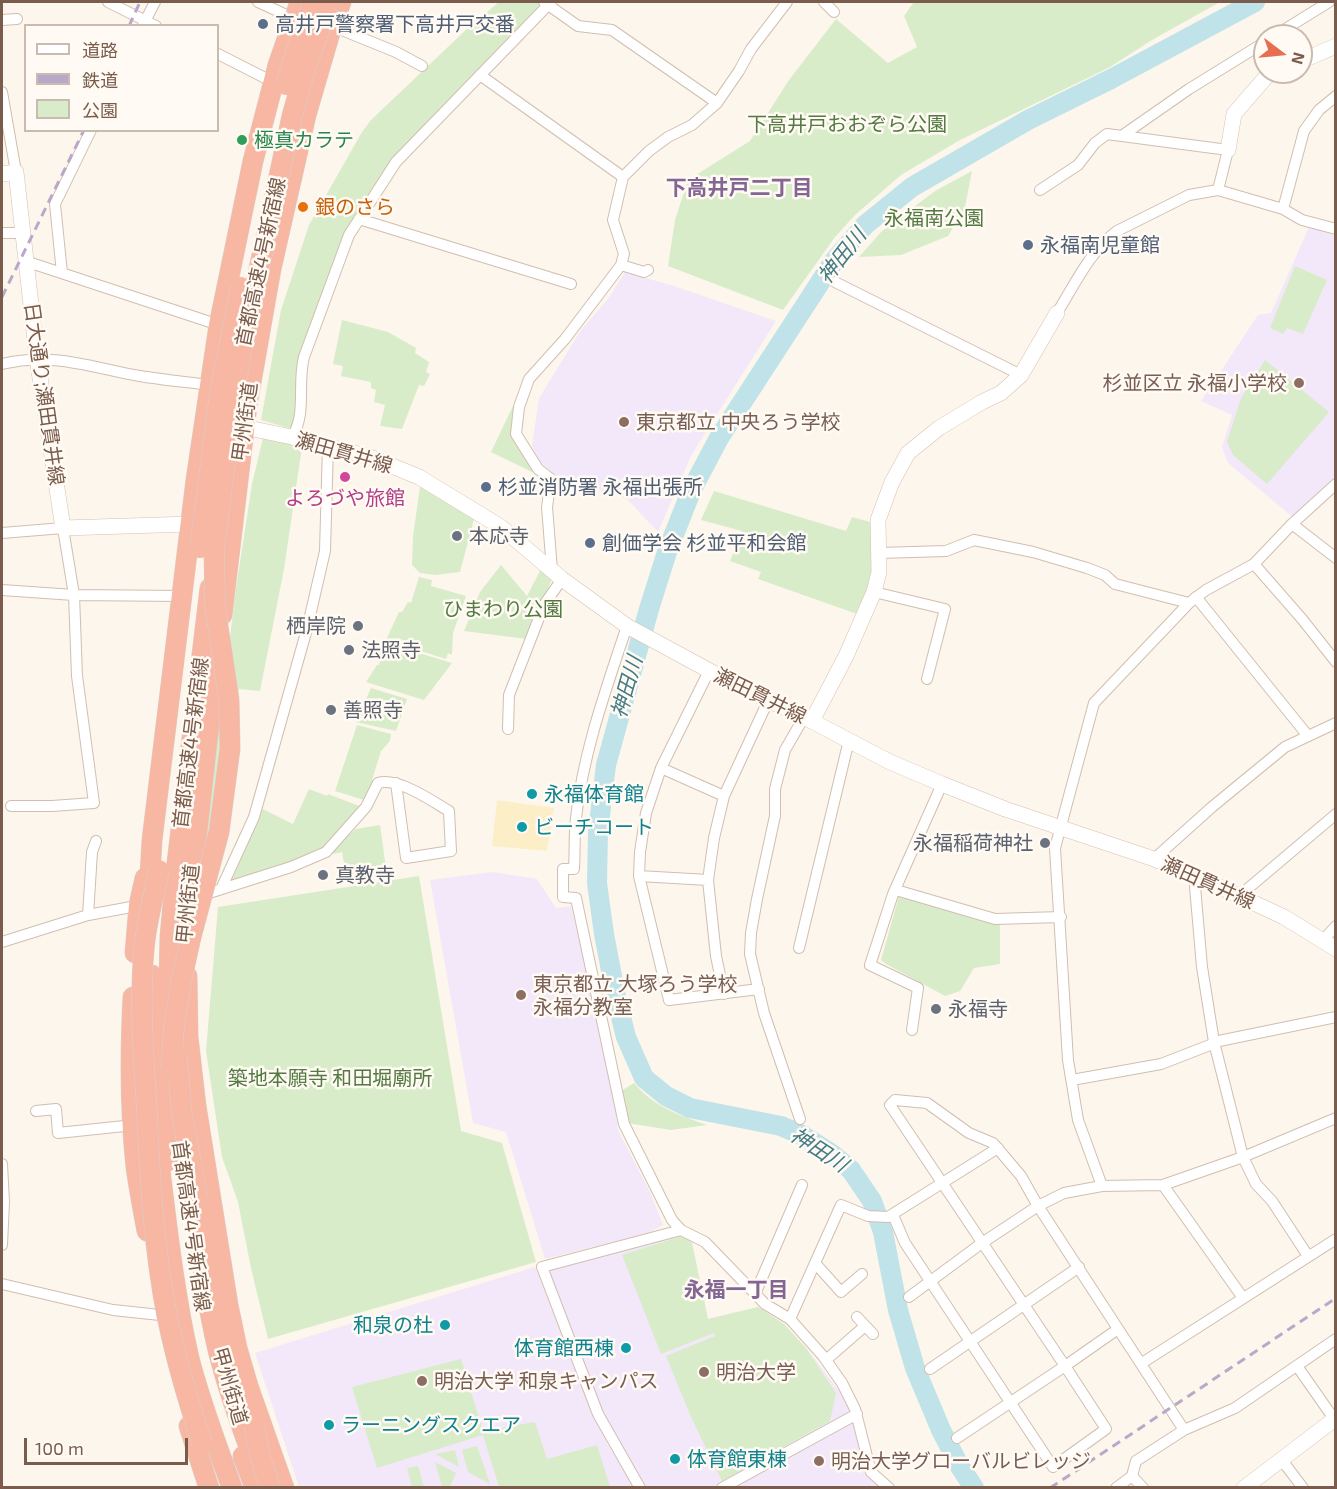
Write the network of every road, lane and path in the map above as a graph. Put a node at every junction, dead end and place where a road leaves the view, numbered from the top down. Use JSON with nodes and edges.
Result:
{"nodes":[{"id":1,"x":108,"y":2,"type":"edge"},
{"id":2,"x":155,"y":2,"type":"edge"},
{"id":3,"x":258,"y":2,"type":"edge"},
{"id":4,"x":314,"y":2,"type":"edge"},
{"id":5,"x":329,"y":2,"type":"edge"},
{"id":6,"x":341,"y":2,"type":"edge"},
{"id":7,"x":547,"y":2,"type":"edge"},
{"id":8,"x":787,"y":2,"type":"edge"},
{"id":9,"x":824,"y":2,"type":"edge"},
{"id":10,"x":1329,"y":2,"type":"edge"},
{"id":11,"x":296,"y":10,"type":"edge"},
{"id":12,"x":834,"y":12,"type":"dead end"},
{"id":13,"x":17,"y":19,"type":"dead end"},
{"id":14,"x":2,"y":20,"type":"edge"},
{"id":15,"x":148,"y":24,"type":"edge"},
{"id":16,"x":1293,"y":24,"type":"edge"},
{"id":17,"x":332,"y":26,"type":"junction"},
{"id":18,"x":1335,"y":46,"type":"edge"},
{"id":19,"x":1253,"y":50,"type":"edge"},
{"id":20,"x":219,"y":54,"type":"edge"},
{"id":21,"x":1313,"y":56,"type":"edge"},
{"id":22,"x":422,"y":66,"type":"dead end"},
{"id":23,"x":480,"y":75,"type":"junction"},
{"id":24,"x":273,"y":81,"type":"junction"},
{"id":25,"x":1260,"y":84,"type":"edge"},
{"id":26,"x":2,"y":95,"type":"edge"},
{"id":27,"x":1335,"y":96,"type":"edge"},
{"id":28,"x":717,"y":104,"type":"junction"},
{"id":29,"x":90,"y":132,"type":"edge"},
{"id":30,"x":1123,"y":135,"type":"junction"},
{"id":31,"x":1228,"y":150,"type":"junction"},
{"id":32,"x":9,"y":173,"type":"edge"},
{"id":33,"x":623,"y":177,"type":"junction"},
{"id":34,"x":1040,"y":190,"type":"dead end"},
{"id":35,"x":1218,"y":190,"type":"junction"},
{"id":36,"x":1283,"y":209,"type":"junction"},
{"id":37,"x":359,"y":219,"type":"junction"},
{"id":38,"x":1335,"y":229,"type":"edge"},
{"id":39,"x":2,"y":233,"type":"edge"},
{"id":40,"x":22,"y":233,"type":"junction"},
{"id":41,"x":25,"y":261,"type":"junction"},
{"id":42,"x":621,"y":265,"type":"junction"},
{"id":43,"x":648,"y":270,"type":"dead end"},
{"id":44,"x":62,"y":273,"type":"junction"},
{"id":45,"x":835,"y":282,"type":"dead end"},
{"id":46,"x":571,"y":284,"type":"dead end"},
{"id":47,"x":1057,"y":312,"type":"joint"},
{"id":48,"x":219,"y":325,"type":"junction"},
{"id":49,"x":37,"y":358,"type":"junction"},
{"id":50,"x":2,"y":364,"type":"edge"},
{"id":51,"x":1021,"y":375,"type":"junction"},
{"id":52,"x":210,"y":385,"type":"junction"},
{"id":53,"x":204,"y":420,"type":"junction"},
{"id":54,"x":249,"y":428,"type":"junction"},
{"id":55,"x":287,"y":436,"type":"junction"},
{"id":56,"x":328,"y":446,"type":"junction"},
{"id":57,"x":1335,"y":486,"type":"edge"},
{"id":58,"x":190,"y":524,"type":"junction"},
{"id":59,"x":1292,"y":524,"type":"junction"},
{"id":60,"x":63,"y":528,"type":"junction"},
{"id":61,"x":2,"y":533,"type":"edge"},
{"id":62,"x":214,"y":550,"type":"junction"},
{"id":63,"x":879,"y":553,"type":"junction"},
{"id":64,"x":1335,"y":558,"type":"edge"},
{"id":65,"x":1254,"y":564,"type":"junction"},
{"id":66,"x":557,"y":574,"type":"junction"},
{"id":67,"x":2,"y":590,"type":"edge"},
{"id":68,"x":874,"y":592,"type":"junction"},
{"id":69,"x":74,"y":595,"type":"junction"},
{"id":70,"x":182,"y":596,"type":"junction"},
{"id":71,"x":1193,"y":600,"type":"junction"},
{"id":72,"x":632,"y":629,"type":"junction"},
{"id":73,"x":1335,"y":662,"type":"edge"},
{"id":74,"x":709,"y":671,"type":"junction"},
{"id":75,"x":927,"y":679,"type":"dead end"},
{"id":76,"x":768,"y":701,"type":"junction"},
{"id":77,"x":808,"y":719,"type":"junction"},
{"id":78,"x":1335,"y":723,"type":"edge"},
{"id":79,"x":508,"y":729,"type":"dead end"},
{"id":80,"x":1308,"y":736,"type":"junction"},
{"id":81,"x":849,"y":740,"type":"junction"},
{"id":82,"x":661,"y":768,"type":"junction"},
{"id":83,"x":396,"y":783,"type":"junction"},
{"id":84,"x":942,"y":784,"type":"junction"},
{"id":85,"x":724,"y":796,"type":"junction"},
{"id":86,"x":11,"y":806,"type":"dead end"},
{"id":87,"x":1335,"y":814,"type":"edge"},
{"id":88,"x":1059,"y":827,"type":"junction"},
{"id":89,"x":96,"y":841,"type":"dead end"},
{"id":90,"x":1154,"y":859,"type":"junction"},
{"id":91,"x":159,"y":870,"type":"junction"},
{"id":92,"x":1194,"y":874,"type":"junction"},
{"id":93,"x":639,"y":876,"type":"junction"},
{"id":94,"x":708,"y":880,"type":"junction"},
{"id":95,"x":221,"y":889,"type":"junction"},
{"id":96,"x":896,"y":890,"type":"junction"},
{"id":97,"x":189,"y":895,"type":"junction"},
{"id":98,"x":1239,"y":896,"type":"junction"},
{"id":99,"x":143,"y":904,"type":"junction"},
{"id":100,"x":88,"y":915,"type":"junction"},
{"id":101,"x":1060,"y":917,"type":"junction"},
{"id":102,"x":1335,"y":926,"type":"edge"},
{"id":103,"x":2,"y":942,"type":"edge"},
{"id":104,"x":1329,"y":944,"type":"edge"},
{"id":105,"x":799,"y":948,"type":"dead end"},
{"id":106,"x":181,"y":982,"type":"junction"},
{"id":107,"x":759,"y":989,"type":"junction"},
{"id":108,"x":724,"y":994,"type":"junction"},
{"id":109,"x":133,"y":1006,"type":"junction"},
{"id":110,"x":1335,"y":1017,"type":"edge"},
{"id":111,"x":912,"y":1030,"type":"dead end"},
{"id":112,"x":1214,"y":1042,"type":"junction"},
{"id":113,"x":171,"y":1070,"type":"junction"},
{"id":114,"x":1072,"y":1080,"type":"junction"},
{"id":115,"x":196,"y":1106,"type":"junction"},
{"id":116,"x":36,"y":1111,"type":"dead end"},
{"id":117,"x":1335,"y":1118,"type":"edge"},
{"id":118,"x":800,"y":1119,"type":"dead end"},
{"id":119,"x":134,"y":1125,"type":"junction"},
{"id":120,"x":998,"y":1148,"type":"junction"},
{"id":121,"x":1243,"y":1157,"type":"junction"},
{"id":122,"x":2,"y":1164,"type":"edge"},
{"id":123,"x":943,"y":1184,"type":"junction"},
{"id":124,"x":802,"y":1185,"type":"dead end"},
{"id":125,"x":1163,"y":1185,"type":"junction"},
{"id":126,"x":1102,"y":1186,"type":"junction"},
{"id":127,"x":1038,"y":1206,"type":"junction"},
{"id":128,"x":891,"y":1216,"type":"junction"},
{"id":129,"x":681,"y":1230,"type":"junction"},
{"id":130,"x":1335,"y":1239,"type":"edge"},
{"id":131,"x":982,"y":1243,"type":"junction"},
{"id":132,"x":2,"y":1245,"type":"edge"},
{"id":133,"x":1308,"y":1256,"type":"junction"},
{"id":134,"x":815,"y":1263,"type":"junction"},
{"id":135,"x":1079,"y":1267,"type":"junction"},
{"id":136,"x":862,"y":1274,"type":"dead end"},
{"id":137,"x":930,"y":1281,"type":"junction"},
{"id":138,"x":2,"y":1284,"type":"edge"},
{"id":139,"x":755,"y":1294,"type":"junction"},
{"id":140,"x":909,"y":1297,"type":"dead end"},
{"id":141,"x":1243,"y":1298,"type":"junction"},
{"id":142,"x":1024,"y":1305,"type":"junction"},
{"id":143,"x":160,"y":1315,"type":"junction"},
{"id":144,"x":857,"y":1317,"type":"dead end"},
{"id":145,"x":790,"y":1319,"type":"junction"},
{"id":146,"x":865,"y":1326,"type":"junction"},
{"id":147,"x":1118,"y":1329,"type":"junction"},
{"id":148,"x":873,"y":1334,"type":"dead end"},
{"id":149,"x":1335,"y":1338,"type":"edge"},
{"id":150,"x":970,"y":1342,"type":"junction"},
{"id":151,"x":826,"y":1360,"type":"junction"},
{"id":152,"x":1142,"y":1363,"type":"junction"},
{"id":153,"x":1065,"y":1366,"type":"junction"},
{"id":154,"x":1297,"y":1366,"type":"junction"},
{"id":155,"x":930,"y":1369,"type":"dead end"},
{"id":156,"x":1011,"y":1402,"type":"junction"},
{"id":157,"x":856,"y":1414,"type":"junction"},
{"id":158,"x":1335,"y":1419,"type":"edge"},
{"id":159,"x":254,"y":1425,"type":"junction"},
{"id":160,"x":1184,"y":1430,"type":"junction"},
{"id":161,"x":957,"y":1438,"type":"dead end"},
{"id":162,"x":1281,"y":1459,"type":"junction"},
{"id":163,"x":1132,"y":1476,"type":"junction"},
{"id":164,"x":209,"y":1488,"type":"edge"},
{"id":165,"x":217,"y":1488,"type":"edge"},
{"id":166,"x":230,"y":1488,"type":"edge"},
{"id":167,"x":240,"y":1488,"type":"edge"},
{"id":168,"x":255,"y":1488,"type":"edge"},
{"id":169,"x":264,"y":1488,"type":"edge"},
{"id":170,"x":271,"y":1488,"type":"edge"},
{"id":171,"x":278,"y":1488,"type":"edge"},
{"id":172,"x":284,"y":1488,"type":"edge"},
{"id":173,"x":640,"y":1488,"type":"edge"},
{"id":174,"x":722,"y":1488,"type":"edge"},
{"id":175,"x":889,"y":1488,"type":"edge"},
{"id":176,"x":1116,"y":1488,"type":"edge"},
{"id":177,"x":1143,"y":1488,"type":"edge"},
{"id":178,"x":1244,"y":1488,"type":"edge"},
{"id":179,"x":1303,"y":1488,"type":"edge"}],
"edges":[{"from":1,"to":15,"type":"street"},
{"from":2,"to":15,"type":"street"},
{"from":3,"to":11,"type":"street"},
{"from":4,"to":91,"type":"highway","name":"首都高速4号新宿線","bridge":true},
{"from":5,"to":62,"type":"highway","name":"首都高速4号新宿線","bridge":true},
{"from":6,"to":17,"type":"highway","name":"甲州街道"},
{"from":7,"to":23,"type":"street"},
{"from":7,"to":28,"type":"street"},
{"from":8,"to":28,"type":"street"},
{"from":9,"to":12,"type":"street"},
{"from":10,"to":16,"type":"street"},
{"from":11,"to":24,"type":"highway","name":"甲州街道"},
{"from":13,"to":14,"type":"street"},
{"from":17,"to":22,"type":"street"},
{"from":17,"to":54,"type":"highway","name":"甲州街道"},
{"from":18,"to":21,"type":"main road"},
{"from":19,"to":30,"type":"street"},
{"from":20,"to":24,"type":"street"},
{"from":23,"to":33,"type":"street"},
{"from":23,"to":37,"type":"street"},
{"from":24,"to":48,"type":"highway","name":"甲州街道"},
{"from":25,"to":31,"type":"main road"},
{"from":26,"to":32,"type":"street"},
{"from":27,"to":36,"type":"street"},
{"from":28,"to":33,"type":"street"},
{"from":29,"to":44,"type":"street"},
{"from":30,"to":31,"type":"street"},
{"from":30,"to":34,"type":"street"},
{"from":31,"to":35,"type":"street"},
{"from":32,"to":40,"type":"main road"},
{"from":33,"to":42,"type":"street"},
{"from":35,"to":36,"type":"street"},
{"from":35,"to":47,"type":"street"},
{"from":36,"to":38,"type":"street"},
{"from":37,"to":46,"type":"street"},
{"from":37,"to":55,"type":"street"},
{"from":39,"to":40,"type":"street"},
{"from":40,"to":41,"type":"main road","name":"日大通り;瀬田貫井線"},
{"from":41,"to":44,"type":"street"},
{"from":41,"to":49,"type":"main road","name":"日大通り;瀬田貫井線"},
{"from":42,"to":43,"type":"street"},
{"from":42,"to":66,"type":"street"},
{"from":44,"to":48,"type":"street"},
{"from":45,"to":51,"type":"street"},
{"from":47,"to":51,"type":"main road"},
{"from":48,"to":52,"type":"highway","name":"甲州街道"},
{"from":49,"to":50,"type":"street"},
{"from":49,"to":52,"type":"street"},
{"from":49,"to":60,"type":"main road","name":"日大通り;瀬田貫井線"},
{"from":51,"to":63,"type":"main road"},
{"from":52,"to":53,"type":"highway","name":"甲州街道"},
{"from":53,"to":54,"type":"main road","name":"瀬田貫井線"},
{"from":53,"to":58,"type":"highway","name":"甲州街道"},
{"from":54,"to":55,"type":"main road","name":"瀬田貫井線"},
{"from":54,"to":97,"type":"highway","name":"甲州街道"},
{"from":55,"to":56,"type":"main road","name":"瀬田貫井線"},
{"from":56,"to":66,"type":"main road","name":"瀬田貫井線"},
{"from":56,"to":95,"type":"street"},
{"from":57,"to":59,"type":"street"},
{"from":58,"to":60,"type":"main road"},
{"from":58,"to":70,"type":"highway","name":"甲州街道"},
{"from":59,"to":64,"type":"street"},
{"from":59,"to":65,"type":"street"},
{"from":60,"to":61,"type":"street"},
{"from":60,"to":69,"type":"street"},
{"from":62,"to":106,"type":"highway","bridge":true},
{"from":62,"to":113,"type":"highway","name":"首都高速4号新宿線","bridge":true},
{"from":63,"to":68,"type":"main road"},
{"from":63,"to":71,"type":"street"},
{"from":65,"to":71,"type":"street"},
{"from":65,"to":73,"type":"street"},
{"from":66,"to":72,"type":"main road","name":"瀬田貫井線"},
{"from":66,"to":79,"type":"street"},
{"from":67,"to":69,"type":"street"},
{"from":68,"to":75,"type":"street"},
{"from":68,"to":77,"type":"main road"},
{"from":69,"to":70,"type":"street"},
{"from":69,"to":86,"type":"street"},
{"from":70,"to":99,"type":"highway","name":"甲州街道"},
{"from":71,"to":80,"type":"street"},
{"from":71,"to":88,"type":"street"},
{"from":72,"to":74,"type":"main road","name":"瀬田貫井線"},
{"from":72,"to":129,"type":"street"},
{"from":74,"to":76,"type":"main road","name":"瀬田貫井線"},
{"from":74,"to":82,"type":"street"},
{"from":76,"to":77,"type":"main road","name":"瀬田貫井線"},
{"from":76,"to":85,"type":"street"},
{"from":77,"to":81,"type":"main road","name":"瀬田貫井線"},
{"from":77,"to":107,"type":"street"},
{"from":78,"to":80,"type":"street"},
{"from":80,"to":90,"type":"street"},
{"from":81,"to":84,"type":"main road","name":"瀬田貫井線"},
{"from":81,"to":105,"type":"street"},
{"from":82,"to":85,"type":"street"},
{"from":82,"to":93,"type":"street"},
{"from":83,"to":83,"type":"street"},
{"from":83,"to":95,"type":"street"},
{"from":84,"to":88,"type":"main road","name":"瀬田貫井線"},
{"from":84,"to":96,"type":"street"},
{"from":85,"to":94,"type":"street"},
{"from":87,"to":98,"type":"street"},
{"from":88,"to":90,"type":"main road","name":"瀬田貫井線"},
{"from":88,"to":101,"type":"street"},
{"from":89,"to":100,"type":"street"},
{"from":90,"to":92,"type":"main road","name":"瀬田貫井線"},
{"from":91,"to":165,"type":"highway","bridge":true},
{"from":91,"to":167,"type":"highway","name":"首都高速4号新宿線","bridge":true},
{"from":92,"to":98,"type":"main road","name":"瀬田貫井線"},
{"from":92,"to":112,"type":"street"},
{"from":93,"to":94,"type":"street"},
{"from":93,"to":108,"type":"street"},
{"from":94,"to":108,"type":"street"},
{"from":95,"to":97,"type":"street"},
{"from":96,"to":101,"type":"street"},
{"from":96,"to":111,"type":"street"},
{"from":97,"to":115,"type":"highway"},
{"from":97,"to":169,"type":"highway","name":"甲州街道"},
{"from":98,"to":104,"type":"main road","name":"瀬田貫井線"},
{"from":99,"to":100,"type":"street"},
{"from":99,"to":109,"type":"highway"},
{"from":99,"to":166,"type":"highway","name":"甲州街道"},
{"from":100,"to":103,"type":"street"},
{"from":101,"to":114,"type":"street"},
{"from":102,"to":104,"type":"street"},
{"from":106,"to":113,"type":"highway","bridge":true},
{"from":106,"to":170,"type":"highway","bridge":true},
{"from":107,"to":108,"type":"street"},
{"from":107,"to":118,"type":"street"},
{"from":109,"to":119,"type":"highway"},
{"from":109,"to":166,"type":"highway"},
{"from":110,"to":112,"type":"street"},
{"from":112,"to":114,"type":"street"},
{"from":112,"to":121,"type":"street"},
{"from":113,"to":168,"type":"highway","name":"首都高速4号新宿線"},
{"from":114,"to":126,"type":"street"},
{"from":115,"to":159,"type":"highway"},
{"from":115,"to":172,"type":"highway"},
{"from":116,"to":119,"type":"street"},
{"from":117,"to":121,"type":"street"},
{"from":119,"to":143,"type":"highway"},
{"from":120,"to":123,"type":"street"},
{"from":120,"to":123,"type":"street"},
{"from":120,"to":127,"type":"street"},
{"from":121,"to":125,"type":"street"},
{"from":121,"to":133,"type":"street"},
{"from":122,"to":132,"type":"street"},
{"from":123,"to":128,"type":"street"},
{"from":123,"to":131,"type":"street"},
{"from":124,"to":139,"type":"street"},
{"from":125,"to":126,"type":"street"},
{"from":125,"to":141,"type":"street"},
{"from":126,"to":127,"type":"street"},
{"from":127,"to":131,"type":"street"},
{"from":127,"to":135,"type":"street"},
{"from":128,"to":134,"type":"street"},
{"from":128,"to":137,"type":"street"},
{"from":129,"to":139,"type":"street"},
{"from":129,"to":173,"type":"street"},
{"from":130,"to":133,"type":"street"},
{"from":131,"to":137,"type":"street"},
{"from":131,"to":142,"type":"street"},
{"from":133,"to":141,"type":"street"},
{"from":134,"to":136,"type":"street"},
{"from":134,"to":145,"type":"street"},
{"from":135,"to":142,"type":"street"},
{"from":135,"to":147,"type":"street"},
{"from":137,"to":140,"type":"street"},
{"from":137,"to":150,"type":"street"},
{"from":138,"to":143,"type":"street"},
{"from":139,"to":145,"type":"street"},
{"from":141,"to":152,"type":"street"},
{"from":142,"to":150,"type":"street"},
{"from":142,"to":153,"type":"street"},
{"from":143,"to":164,"type":"highway"},
{"from":144,"to":146,"type":"street"},
{"from":145,"to":151,"type":"street"},
{"from":146,"to":148,"type":"street"},
{"from":146,"to":151,"type":"street"},
{"from":147,"to":152,"type":"street"},
{"from":147,"to":153,"type":"street"},
{"from":149,"to":154,"type":"street"},
{"from":150,"to":155,"type":"street"},
{"from":150,"to":156,"type":"street"},
{"from":151,"to":157,"type":"street"},
{"from":152,"to":160,"type":"street"},
{"from":153,"to":156,"type":"street"},
{"from":153,"to":156,"type":"street"},
{"from":154,"to":158,"type":"street"},
{"from":154,"to":160,"type":"street"},
{"from":156,"to":161,"type":"street"},
{"from":157,"to":174,"type":"street"},
{"from":157,"to":175,"type":"street"},
{"from":158,"to":162,"type":"main road"},
{"from":159,"to":170,"type":"highway","bridge":true},
{"from":159,"to":171,"type":"highway","bridge":true},
{"from":160,"to":163,"type":"street"},
{"from":162,"to":178,"type":"main road"},
{"from":162,"to":179,"type":"street"},
{"from":163,"to":176,"type":"street"},
{"from":163,"to":177,"type":"street"}]}
